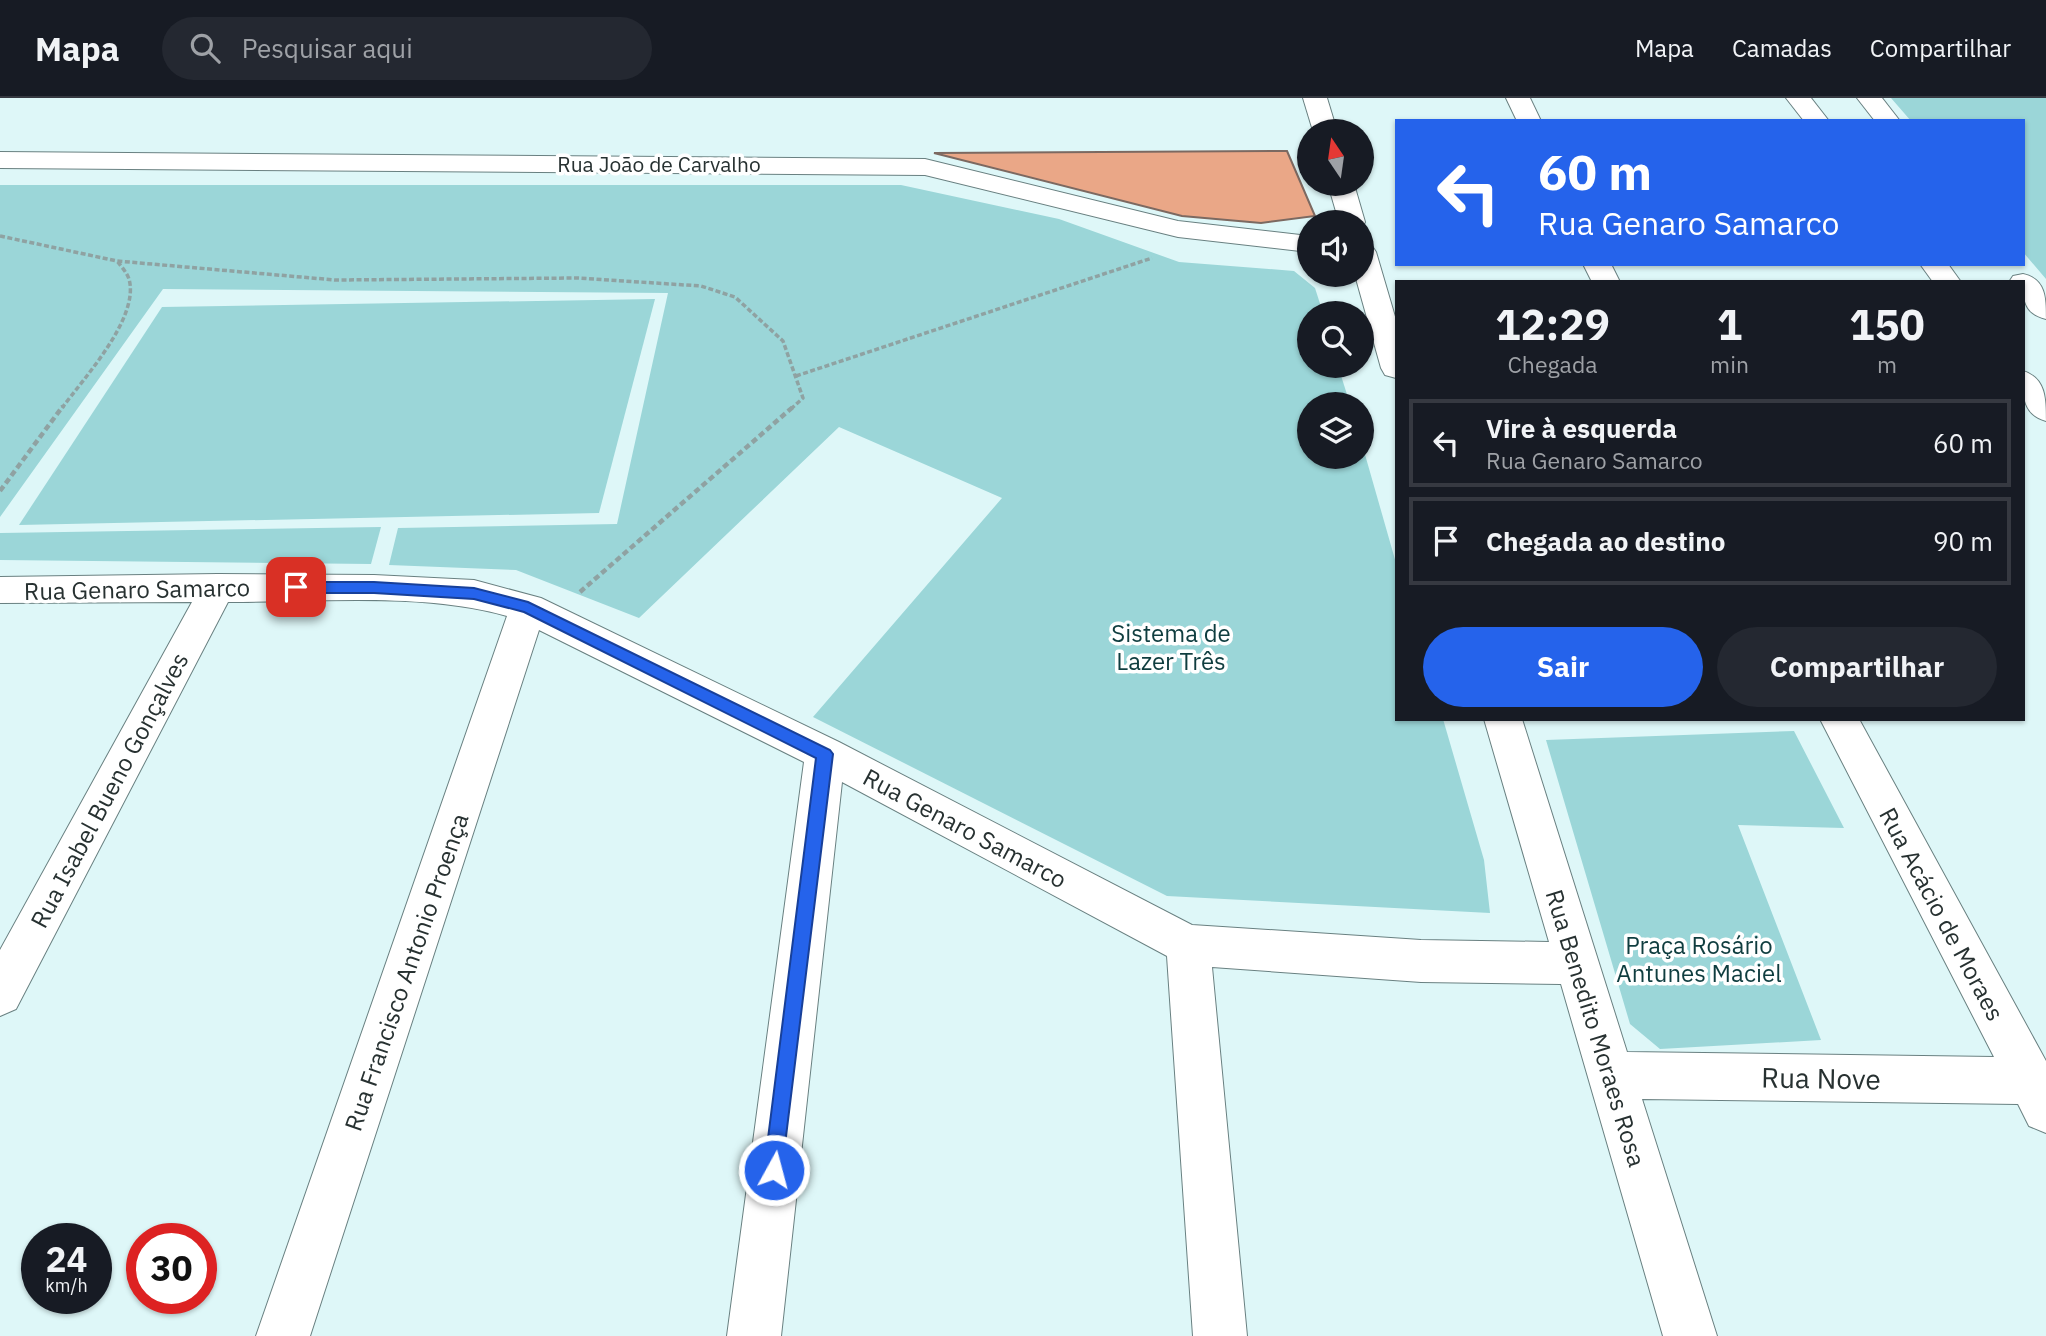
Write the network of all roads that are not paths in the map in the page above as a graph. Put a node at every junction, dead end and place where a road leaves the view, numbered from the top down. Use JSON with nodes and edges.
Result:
{"nodes":[{"id":1,"x":1315,"y":98,"type":"edge"},
{"id":2,"x":1518,"y":98,"type":"edge"},
{"id":3,"x":1798,"y":98,"type":"edge"},
{"id":4,"x":1868,"y":98,"type":"edge"},
{"id":5,"x":1321,"y":119,"type":"edge"},
{"id":6,"x":1528,"y":119,"type":"edge"},
{"id":7,"x":1815,"y":119,"type":"edge"},
{"id":8,"x":1886,"y":119,"type":"edge"},
{"id":9,"x":0,"y":160,"type":"edge"},
{"id":10,"x":1297,"y":243,"type":"edge"},
{"id":11,"x":2010,"y":266,"type":"edge"},
{"id":12,"x":2021,"y":280,"type":"edge"},
{"id":13,"x":2025,"y":284,"type":"edge"},
{"id":14,"x":1372,"y":287,"type":"edge"},
{"id":15,"x":2046,"y":310,"type":"edge"},
{"id":16,"x":1395,"y":365,"type":"edge"},
{"id":17,"x":2025,"y":384,"type":"edge"},
{"id":18,"x":2046,"y":411,"type":"edge"},
{"id":19,"x":218,"y":587,"type":"junction"},
{"id":20,"x":0,"y":590,"type":"edge"},
{"id":21,"x":539,"y":613,"type":"junction"},
{"id":22,"x":1504,"y":721,"type":"edge"},
{"id":23,"x":1840,"y":721,"type":"edge"},
{"id":24,"x":825,"y":754,"type":"junction"},
{"id":25,"x":1188,"y":945,"type":"junction"},
{"id":26,"x":1577,"y":963,"type":"junction"},
{"id":27,"x":0,"y":994,"type":"edge"},
{"id":28,"x":1611,"y":1075,"type":"junction"},
{"id":29,"x":2038,"y":1095,"type":"edge"},
{"id":30,"x":284,"y":1336,"type":"edge"},
{"id":31,"x":754,"y":1336,"type":"edge"},
{"id":32,"x":1220,"y":1336,"type":"edge"},
{"id":33,"x":1690,"y":1336,"type":"edge"}],
"edges":[{"from":1,"to":5,"type":"street"},
{"from":2,"to":6,"type":"street"},
{"from":3,"to":7,"type":"street"},
{"from":4,"to":8,"type":"street"},
{"from":9,"to":10,"type":"street","name":"Rua João de Carvalho"},
{"from":11,"to":12,"type":"street"},
{"from":13,"to":15,"type":"street"},
{"from":14,"to":16,"type":"street"},
{"from":17,"to":18,"type":"street"},
{"from":19,"to":20,"type":"street","name":"Rua Genaro Samarco"},
{"from":19,"to":21,"type":"street","name":"Rua Genaro Samarco"},
{"from":19,"to":27,"type":"street","name":"Rua Isabel Bueno Gonçalves"},
{"from":21,"to":24,"type":"street","name":"Rua Genaro Samarco"},
{"from":21,"to":30,"type":"street","name":"Rua Francisco Antonio Proença"},
{"from":22,"to":26,"type":"street","name":"Rua Benedito Moraes Rosa"},
{"from":23,"to":29,"type":"street","name":"Rua Acácio de Moraes"},
{"from":24,"to":25,"type":"street","name":"Rua Genaro Samarco"},
{"from":24,"to":31,"type":"street"},
{"from":25,"to":26,"type":"street","name":"Rua Genaro Samarco"},
{"from":25,"to":32,"type":"street"},
{"from":26,"to":28,"type":"street","name":"Rua Benedito Moraes Rosa"},
{"from":28,"to":29,"type":"street","name":"Rua Nove"},
{"from":28,"to":33,"type":"street","name":"Rua Benedito Moraes Rosa"}]}
